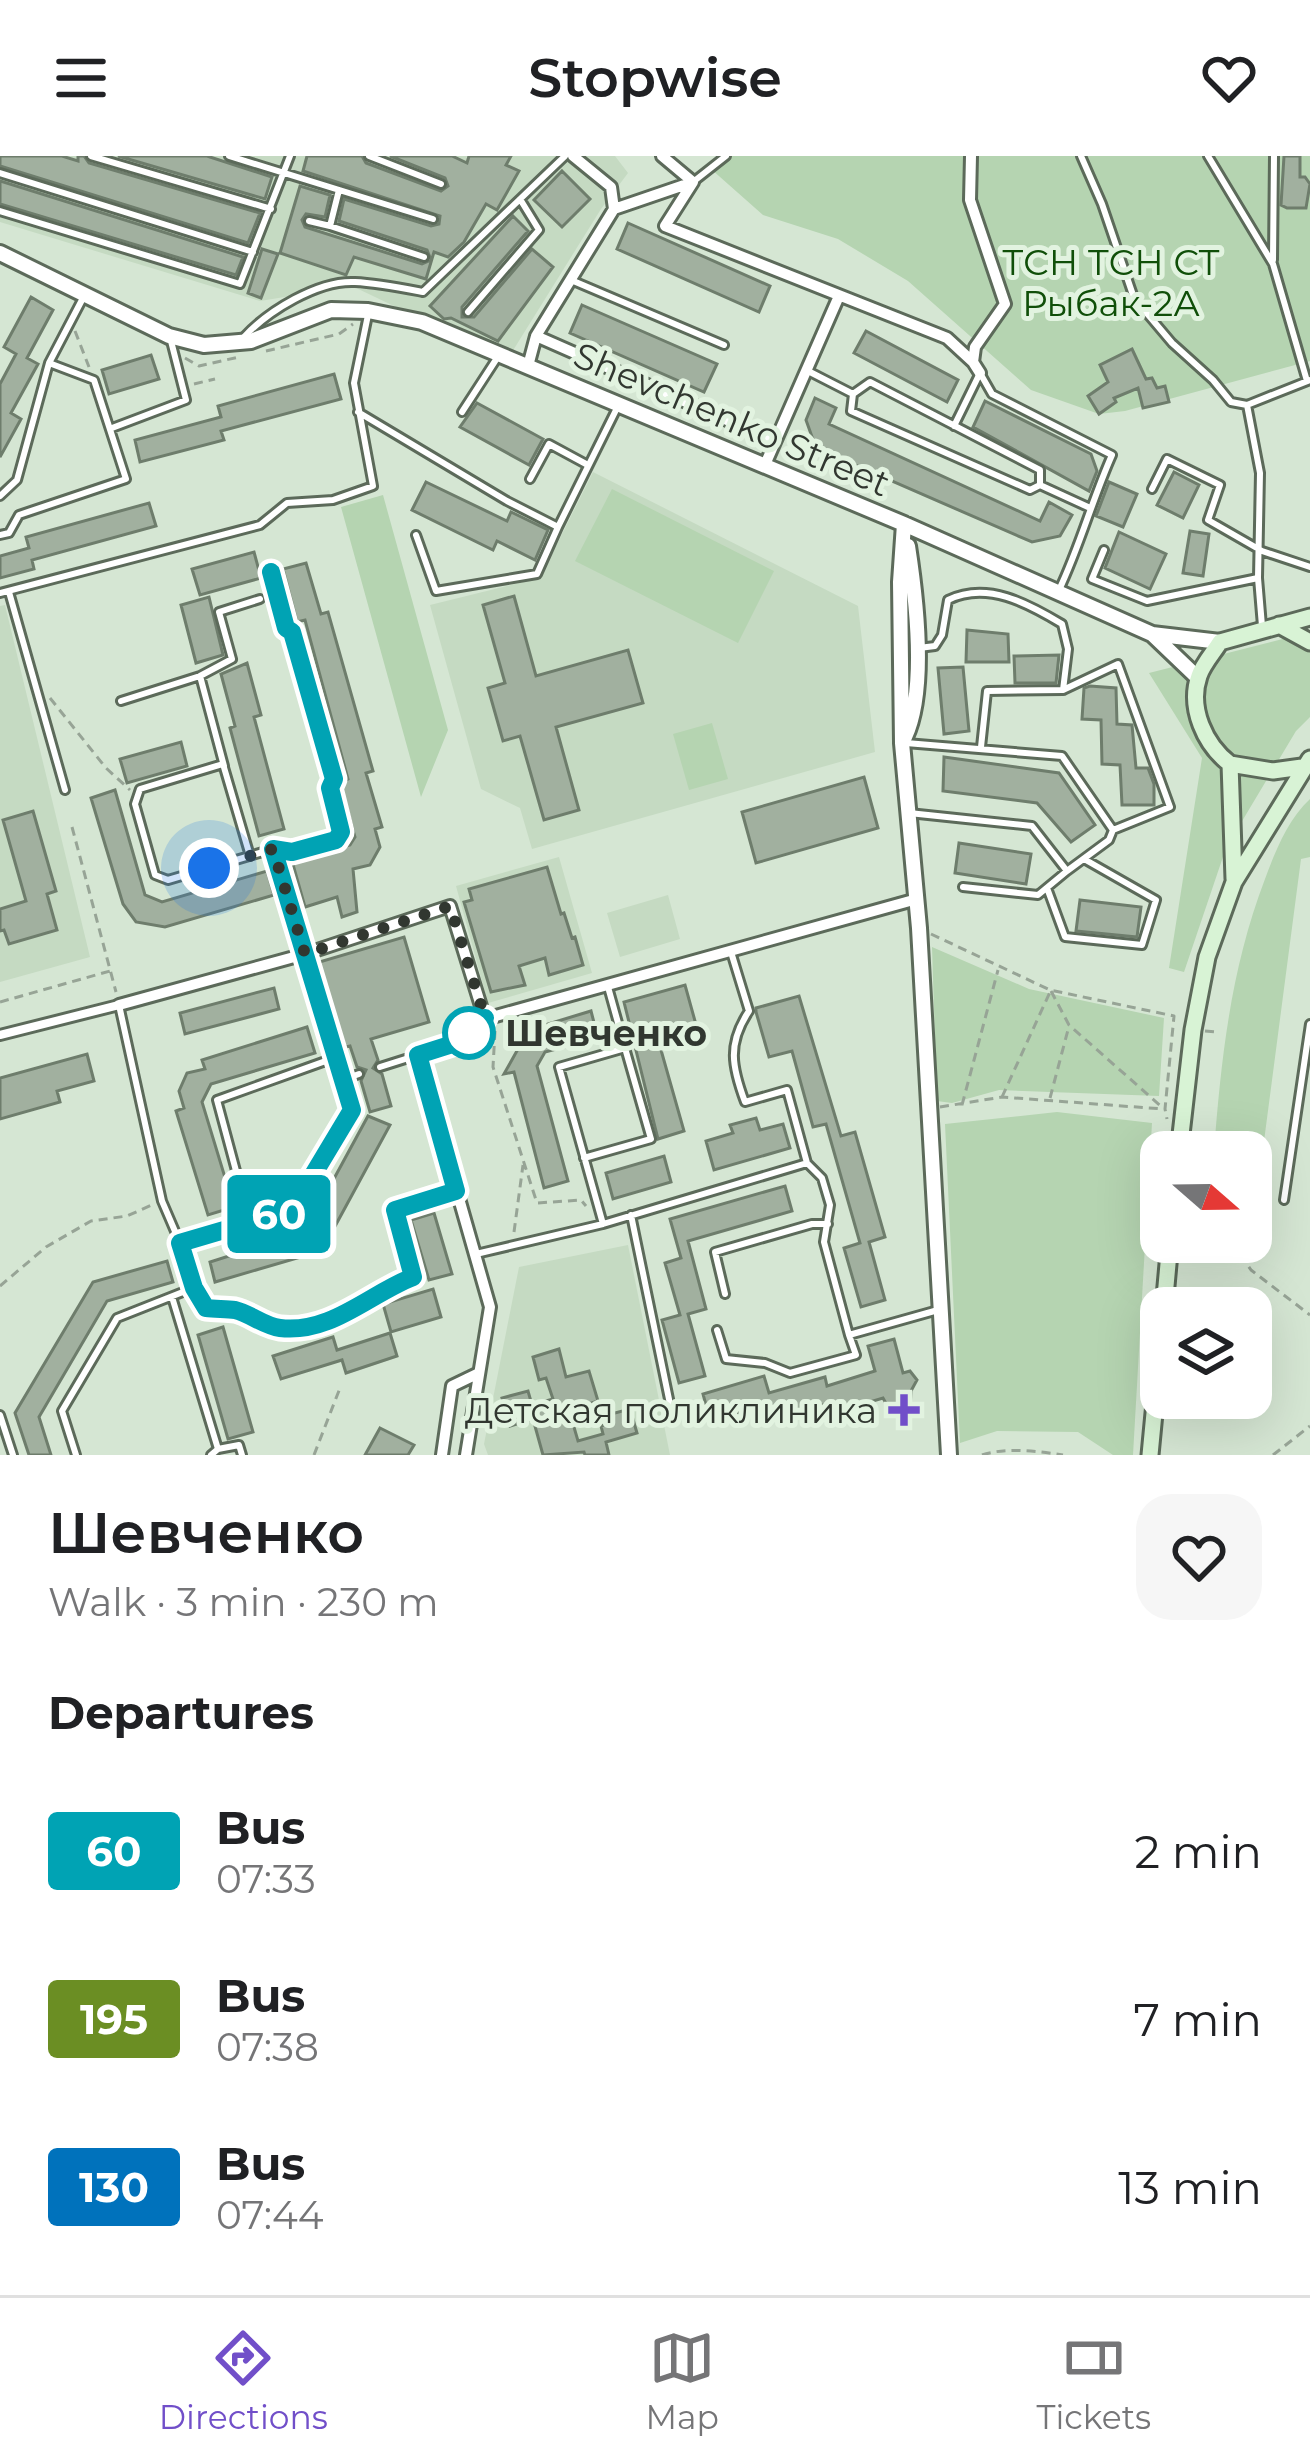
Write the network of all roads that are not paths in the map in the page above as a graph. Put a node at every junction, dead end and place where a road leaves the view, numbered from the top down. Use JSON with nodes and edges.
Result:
{"nodes":[{"id":1,"x":92,"y":156,"type":"edge"},
{"id":2,"x":230,"y":156,"type":"edge"},
{"id":3,"x":290,"y":156,"type":"edge"},
{"id":4,"x":369,"y":156,"type":"edge"},
{"id":5,"x":569,"y":156,"type":"edge"},
{"id":6,"x":662,"y":156,"type":"edge"},
{"id":7,"x":726,"y":156,"type":"edge"},
{"id":8,"x":971,"y":156,"type":"edge"},
{"id":9,"x":1081,"y":156,"type":"edge"},
{"id":10,"x":1208,"y":156,"type":"edge"},
{"id":11,"x":1274,"y":156,"type":"edge"},
{"id":12,"x":284,"y":172,"type":"junction"},
{"id":13,"x":0,"y":173,"type":"edge"},
{"id":14,"x":693,"y":182,"type":"junction"},
{"id":15,"x":442,"y":184,"type":"dead end"},
{"id":16,"x":339,"y":190,"type":"junction"},
{"id":17,"x":520,"y":199,"type":"junction"},
{"id":18,"x":271,"y":209,"type":"junction"},
{"id":19,"x":614,"y":209,"type":"junction"},
{"id":20,"x":0,"y":211,"type":"edge"},
{"id":21,"x":433,"y":219,"type":"dead end"},
{"id":22,"x":309,"y":221,"type":"dead end"},
{"id":23,"x":330,"y":226,"type":"junction"},
{"id":24,"x":253,"y":252,"type":"junction"},
{"id":25,"x":0,"y":253,"type":"edge"},
{"id":26,"x":424,"y":257,"type":"dead end"},
{"id":27,"x":1273,"y":264,"type":"junction"},
{"id":28,"x":572,"y":280,"type":"junction"},
{"id":29,"x":84,"y":295,"type":"junction"},
{"id":30,"x":839,"y":296,"type":"junction"},
{"id":31,"x":368,"y":311,"type":"junction"},
{"id":32,"x":468,"y":312,"type":"dead end"},
{"id":33,"x":169,"y":336,"type":"junction"},
{"id":34,"x":536,"y":336,"type":"junction"},
{"id":35,"x":239,"y":342,"type":"junction"},
{"id":36,"x":724,"y":346,"type":"dead end"},
{"id":37,"x":501,"y":352,"type":"junction"},
{"id":38,"x":49,"y":363,"type":"junction"},
{"id":39,"x":528,"y":366,"type":"junction"},
{"id":40,"x":977,"y":368,"type":"junction"},
{"id":41,"x":804,"y":369,"type":"junction"},
{"id":42,"x":1309,"y":381,"type":"edge"},
{"id":43,"x":853,"y":394,"type":"junction"},
{"id":44,"x":619,"y":403,"type":"junction"},
{"id":45,"x":1247,"y":405,"type":"junction"},
{"id":46,"x":358,"y":412,"type":"junction"},
{"id":47,"x":462,"y":412,"type":"dead end"},
{"id":48,"x":954,"y":426,"type":"junction"},
{"id":49,"x":112,"y":428,"type":"junction"},
{"id":50,"x":775,"y":441,"type":"junction"},
{"id":51,"x":586,"y":464,"type":"junction"},
{"id":52,"x":764,"y":466,"type":"junction"},
{"id":53,"x":530,"y":479,"type":"dead end"},
{"id":54,"x":1040,"y":485,"type":"junction"},
{"id":55,"x":1152,"y":489,"type":"dead end"},
{"id":56,"x":0,"y":496,"type":"edge"},
{"id":57,"x":1088,"y":507,"type":"junction"},
{"id":58,"x":904,"y":524,"type":"junction"},
{"id":59,"x":558,"y":527,"type":"junction"},
{"id":60,"x":0,"y":535,"type":"edge"},
{"id":61,"x":416,"y":535,"type":"dead end"},
{"id":62,"x":1104,"y":550,"type":"dead end"},
{"id":63,"x":1262,"y":551,"type":"junction"},
{"id":64,"x":1310,"y":567,"type":"edge"},
{"id":65,"x":271,"y":572,"type":"dead end"},
{"id":66,"x":1258,"y":578,"type":"junction"},
{"id":67,"x":1059,"y":590,"type":"junction"},
{"id":68,"x":4,"y":592,"type":"edge"},
{"id":69,"x":260,"y":599,"type":"dead end"},
{"id":70,"x":1310,"y":617,"type":"edge"},
{"id":71,"x":1279,"y":625,"type":"junction"},
{"id":72,"x":1262,"y":630,"type":"junction"},
{"id":73,"x":1152,"y":634,"type":"junction"},
{"id":74,"x":1220,"y":642,"type":"junction"},
{"id":75,"x":1310,"y":642,"type":"edge"},
{"id":76,"x":916,"y":649,"type":"junction"},
{"id":77,"x":200,"y":676,"type":"junction"},
{"id":78,"x":1198,"y":677,"type":"junction"},
{"id":79,"x":1063,"y":690,"type":"junction"},
{"id":80,"x":121,"y":701,"type":"dead end"},
{"id":81,"x":902,"y":742,"type":"junction"},
{"id":82,"x":980,"y":747,"type":"junction"},
{"id":83,"x":1306,"y":763,"type":"edge"},
{"id":84,"x":1230,"y":764,"type":"junction"},
{"id":85,"x":224,"y":767,"type":"junction"},
{"id":86,"x":65,"y":790,"type":"dead end"},
{"id":87,"x":909,"y":813,"type":"junction"},
{"id":88,"x":1113,"y":830,"type":"junction"},
{"id":89,"x":273,"y":849,"type":"junction"},
{"id":90,"x":250,"y":856,"type":"junction"},
{"id":91,"x":1084,"y":859,"type":"junction"},
{"id":92,"x":1067,"y":871,"type":"junction"},
{"id":93,"x":1234,"y":882,"type":"junction"},
{"id":94,"x":963,"y":887,"type":"dead end"},
{"id":95,"x":1047,"y":888,"type":"junction"},
{"id":96,"x":917,"y":899,"type":"junction"},
{"id":97,"x":731,"y":952,"type":"junction"},
{"id":98,"x":305,"y":954,"type":"junction"},
{"id":99,"x":608,"y":987,"type":"junction"},
{"id":100,"x":118,"y":1005,"type":"junction"},
{"id":101,"x":490,"y":1021,"type":"junction"},
{"id":102,"x":1310,"y":1024,"type":"edge"},
{"id":103,"x":0,"y":1035,"type":"edge"},
{"id":104,"x":625,"y":1048,"type":"junction"},
{"id":105,"x":418,"y":1055,"type":"junction"},
{"id":106,"x":334,"y":1058,"type":"junction"},
{"id":107,"x":380,"y":1067,"type":"dead end"},
{"id":108,"x":1307,"y":1068,"type":"edge"},
{"id":109,"x":359,"y":1074,"type":"dead end"},
{"id":110,"x":342,"y":1080,"type":"junction"},
{"id":111,"x":1181,"y":1131,"type":"edge"},
{"id":112,"x":584,"y":1158,"type":"junction"},
{"id":113,"x":807,"y":1163,"type":"junction"},
{"id":114,"x":456,"y":1191,"type":"junction"},
{"id":115,"x":1284,"y":1200,"type":"dead end"},
{"id":116,"x":631,"y":1215,"type":"junction"},
{"id":117,"x":250,"y":1223,"type":"junction"},
{"id":118,"x":603,"y":1224,"type":"junction"},
{"id":119,"x":828,"y":1224,"type":"junction"},
{"id":120,"x":180,"y":1243,"type":"junction"},
{"id":121,"x":476,"y":1254,"type":"junction"},
{"id":122,"x":194,"y":1288,"type":"junction"},
{"id":123,"x":724,"y":1294,"type":"dead end"},
{"id":124,"x":172,"y":1297,"type":"junction"},
{"id":125,"x":941,"y":1309,"type":"junction"},
{"id":126,"x":717,"y":1330,"type":"dead end"},
{"id":127,"x":849,"y":1335,"type":"junction"},
{"id":128,"x":479,"y":1373,"type":"junction"},
{"id":129,"x":670,"y":1404,"type":"dead end"},
{"id":130,"x":0,"y":1415,"type":"edge"},
{"id":131,"x":1153,"y":1419,"type":"edge"},
{"id":132,"x":215,"y":1452,"type":"edge"},
{"id":133,"x":13,"y":1455,"type":"edge"},
{"id":134,"x":76,"y":1455,"type":"edge"},
{"id":135,"x":242,"y":1455,"type":"edge"},
{"id":136,"x":442,"y":1455,"type":"edge"},
{"id":137,"x":466,"y":1455,"type":"edge"},
{"id":138,"x":949,"y":1455,"type":"edge"},
{"id":139,"x":1150,"y":1455,"type":"edge"}],
"edges":[{"from":1,"to":18,"type":"lane"},
{"from":2,"to":12,"type":"lane"},
{"from":3,"to":12,"type":"lane"},
{"from":4,"to":15,"type":"lane"},
{"from":5,"to":17,"type":"lane"},
{"from":5,"to":19,"type":"street"},
{"from":6,"to":14,"type":"street"},
{"from":7,"to":14,"type":"lane"},
{"from":8,"to":40,"type":"street"},
{"from":9,"to":45,"type":"lane"},
{"from":10,"to":27,"type":"lane"},
{"from":11,"to":27,"type":"lane"},
{"from":12,"to":16,"type":"lane"},
{"from":12,"to":18,"type":"lane"},
{"from":13,"to":24,"type":"lane"},
{"from":14,"to":19,"type":"street"},
{"from":14,"to":30,"type":"street"},
{"from":16,"to":21,"type":"lane"},
{"from":16,"to":23,"type":"lane"},
{"from":17,"to":32,"type":"lane"},
{"from":17,"to":35,"type":"lane"},
{"from":18,"to":24,"type":"lane"},
{"from":19,"to":28,"type":"street"},
{"from":20,"to":24,"type":"lane"},
{"from":22,"to":23,"type":"lane"},
{"from":23,"to":26,"type":"lane"},
{"from":25,"to":29,"type":"street","name":"Shevchenko Street"},
{"from":27,"to":42,"type":"lane"},
{"from":28,"to":34,"type":"street"},
{"from":28,"to":36,"type":"lane"},
{"from":29,"to":33,"type":"street","name":"Shevchenko Street"},
{"from":29,"to":38,"type":"lane"},
{"from":30,"to":40,"type":"street"},
{"from":30,"to":41,"type":"street"},
{"from":31,"to":35,"type":"street","name":"Shevchenko Street"},
{"from":31,"to":37,"type":"street","name":"Shevchenko Street"},
{"from":31,"to":46,"type":"lane"},
{"from":33,"to":35,"type":"street","name":"Shevchenko Street"},
{"from":33,"to":49,"type":"lane"},
{"from":34,"to":39,"type":"street"},
{"from":34,"to":50,"type":"street"},
{"from":37,"to":39,"type":"street","name":"Shevchenko Street"},
{"from":37,"to":47,"type":"lane"},
{"from":38,"to":49,"type":"lane"},
{"from":38,"to":56,"type":"lane"},
{"from":39,"to":44,"type":"street","name":"Shevchenko Street"},
{"from":40,"to":48,"type":"lane"},
{"from":40,"to":57,"type":"lane"},
{"from":41,"to":43,"type":"lane"},
{"from":41,"to":50,"type":"street"},
{"from":42,"to":45,"type":"lane"},
{"from":43,"to":48,"type":"lane"},
{"from":43,"to":54,"type":"lane"},
{"from":44,"to":51,"type":"lane"},
{"from":44,"to":52,"type":"street","name":"Shevchenko Street"},
{"from":45,"to":63,"type":"lane"},
{"from":46,"to":59,"type":"lane"},
{"from":46,"to":68,"type":"lane"},
{"from":48,"to":54,"type":"lane"},
{"from":49,"to":60,"type":"lane"},
{"from":50,"to":52,"type":"street"},
{"from":51,"to":53,"type":"lane"},
{"from":51,"to":59,"type":"lane"},
{"from":52,"to":58,"type":"street","name":"Shevchenko Street"},
{"from":54,"to":57,"type":"lane"},
{"from":55,"to":63,"type":"lane"},
{"from":57,"to":67,"type":"lane"},
{"from":58,"to":67,"type":"street"},
{"from":58,"to":76,"type":"street"},
{"from":58,"to":81,"type":"street","name":"Shevchenko Street"},
{"from":59,"to":61,"type":"lane"},
{"from":62,"to":66,"type":"lane"},
{"from":63,"to":64,"type":"lane"},
{"from":63,"to":66,"type":"lane"},
{"from":65,"to":89,"type":"lane"},
{"from":66,"to":72,"type":"lane"},
{"from":67,"to":73,"type":"street"},
{"from":68,"to":86,"type":"lane"},
{"from":69,"to":77,"type":"lane"},
{"from":70,"to":71,"type":"main road"},
{"from":71,"to":72,"type":"main road"},
{"from":71,"to":75,"type":"main road"},
{"from":72,"to":74,"type":"main road"},
{"from":73,"to":74,"type":"street"},
{"from":73,"to":78,"type":"street"},
{"from":74,"to":78,"type":"main road"},
{"from":76,"to":79,"type":"lane"},
{"from":76,"to":81,"type":"street"},
{"from":77,"to":80,"type":"lane"},
{"from":77,"to":85,"type":"lane"},
{"from":78,"to":84,"type":"main road"},
{"from":79,"to":82,"type":"lane"},
{"from":79,"to":88,"type":"lane"},
{"from":81,"to":82,"type":"lane"},
{"from":81,"to":87,"type":"street","name":"Shevchenko Street"},
{"from":82,"to":88,"type":"lane"},
{"from":83,"to":84,"type":"main road"},
{"from":83,"to":93,"type":"main road"},
{"from":84,"to":93,"type":"main road"},
{"from":85,"to":90,"type":"lane"},
{"from":85,"to":90,"type":"lane"},
{"from":87,"to":92,"type":"lane"},
{"from":87,"to":96,"type":"street","name":"Shevchenko Street"},
{"from":88,"to":91,"type":"lane"},
{"from":89,"to":90,"type":"lane"},
{"from":89,"to":98,"type":"lane"},
{"from":91,"to":92,"type":"lane"},
{"from":91,"to":95,"type":"lane"},
{"from":92,"to":95,"type":"lane"},
{"from":93,"to":111,"type":"main road"},
{"from":94,"to":95,"type":"lane"},
{"from":96,"to":97,"type":"street"},
{"from":96,"to":125,"type":"street","name":"Shevchenko Street"},
{"from":97,"to":99,"type":"street"},
{"from":97,"to":113,"type":"lane"},
{"from":98,"to":100,"type":"street"},
{"from":98,"to":101,"type":"street"},
{"from":98,"to":106,"type":"lane"},
{"from":99,"to":101,"type":"street"},
{"from":99,"to":104,"type":"lane"},
{"from":100,"to":103,"type":"street"},
{"from":100,"to":120,"type":"lane"},
{"from":101,"to":105,"type":"street"},
{"from":102,"to":108,"type":"lane"},
{"from":104,"to":112,"type":"lane"},
{"from":104,"to":112,"type":"lane"},
{"from":105,"to":107,"type":"lane"},
{"from":105,"to":114,"type":"street"},
{"from":106,"to":110,"type":"lane"},
{"from":106,"to":117,"type":"lane"},
{"from":108,"to":115,"type":"lane"},
{"from":109,"to":110,"type":"lane"},
{"from":110,"to":117,"type":"lane"},
{"from":112,"to":118,"type":"lane"},
{"from":113,"to":116,"type":"lane"},
{"from":113,"to":119,"type":"lane"},
{"from":114,"to":121,"type":"street"},
{"from":114,"to":122,"type":"lane"},
{"from":116,"to":118,"type":"lane"},
{"from":116,"to":129,"type":"lane"},
{"from":117,"to":120,"type":"lane"},
{"from":118,"to":121,"type":"lane"},
{"from":119,"to":123,"type":"lane"},
{"from":119,"to":127,"type":"lane"},
{"from":120,"to":122,"type":"lane"},
{"from":121,"to":128,"type":"street"},
{"from":122,"to":124,"type":"lane"},
{"from":124,"to":132,"type":"lane"},
{"from":124,"to":134,"type":"lane"},
{"from":125,"to":127,"type":"lane"},
{"from":125,"to":138,"type":"street","name":"Shevchenko Street"},
{"from":126,"to":127,"type":"lane"},
{"from":128,"to":136,"type":"street"},
{"from":128,"to":137,"type":"street"},
{"from":130,"to":133,"type":"lane"},
{"from":131,"to":139,"type":"main road"},
{"from":132,"to":135,"type":"lane"}]}
